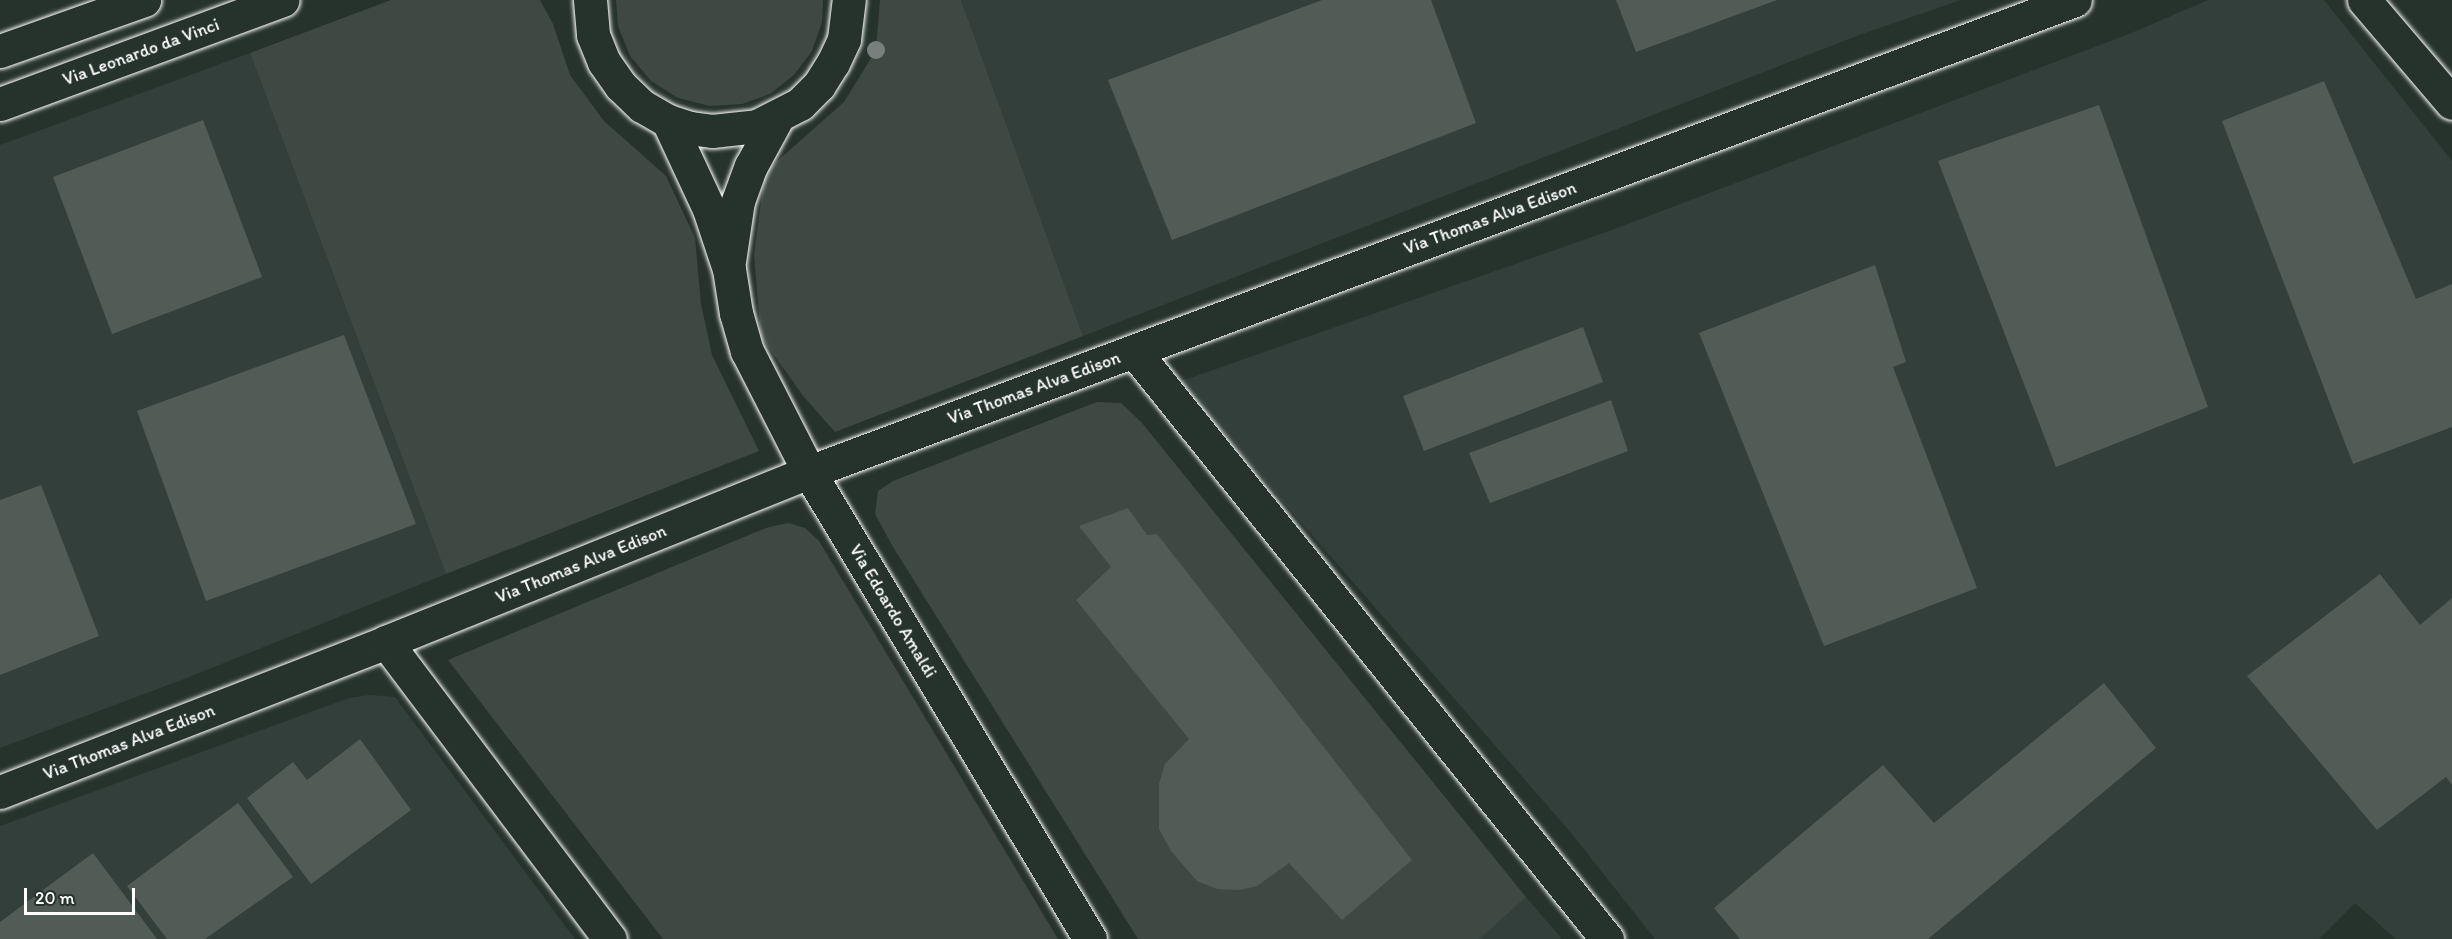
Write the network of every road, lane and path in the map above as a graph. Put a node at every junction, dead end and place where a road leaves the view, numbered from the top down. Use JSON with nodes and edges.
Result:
{"nodes":[{"id":1,"x":144,"y":0,"type":"edge"},
{"id":2,"x":282,"y":0,"type":"edge"},
{"id":3,"x":571,"y":0,"type":"edge"},
{"id":4,"x":590,"y":0,"type":"edge"},
{"id":5,"x":849,"y":0,"type":"edge"},
{"id":6,"x":2075,"y":0,"type":"edge"},
{"id":7,"x":2364,"y":0,"type":"edge"},
{"id":8,"x":593,"y":35,"type":"junction"},
{"id":9,"x":0,"y":51,"type":"edge"},
{"id":10,"x":2452,"y":103,"type":"edge"},
{"id":11,"x":0,"y":104,"type":"edge"},
{"id":12,"x":777,"y":118,"type":"junction"},
{"id":13,"x":668,"y":121,"type":"junction"},
{"id":14,"x":729,"y":269,"type":"junction"},
{"id":15,"x":1134,"y":351,"type":"junction"},
{"id":16,"x":809,"y":472,"type":"junction"},
{"id":17,"x":386,"y":642,"type":"junction"},
{"id":18,"x":0,"y":792,"type":"edge"},
{"id":19,"x":610,"y":939,"type":"edge"},
{"id":20,"x":1090,"y":939,"type":"edge"},
{"id":21,"x":1607,"y":939,"type":"edge"}],
"edges":[{"from":1,"to":9,"type":"street"},
{"from":2,"to":11,"type":"street","name":"Via Leonardo da Vinci"},
{"from":3,"to":8,"type":"street"},
{"from":4,"to":8,"type":"street"},
{"from":5,"to":12,"type":"street"},
{"from":6,"to":15,"type":"street","name":"Via Thomas Alva Edison"},
{"from":7,"to":10,"type":"street"},
{"from":8,"to":13,"type":"street"},
{"from":12,"to":13,"type":"street"},
{"from":12,"to":14,"type":"street"},
{"from":13,"to":14,"type":"street"},
{"from":14,"to":16,"type":"street","name":"Via Edoardo Amaldi"},
{"from":15,"to":16,"type":"street","name":"Via Thomas Alva Edison"},
{"from":15,"to":21,"type":"street"},
{"from":16,"to":17,"type":"street","name":"Via Thomas Alva Edison"},
{"from":16,"to":20,"type":"street","name":"Via Edoardo Amaldi"},
{"from":17,"to":18,"type":"street","name":"Via Thomas Alva Edison"},
{"from":17,"to":19,"type":"street"}]}
